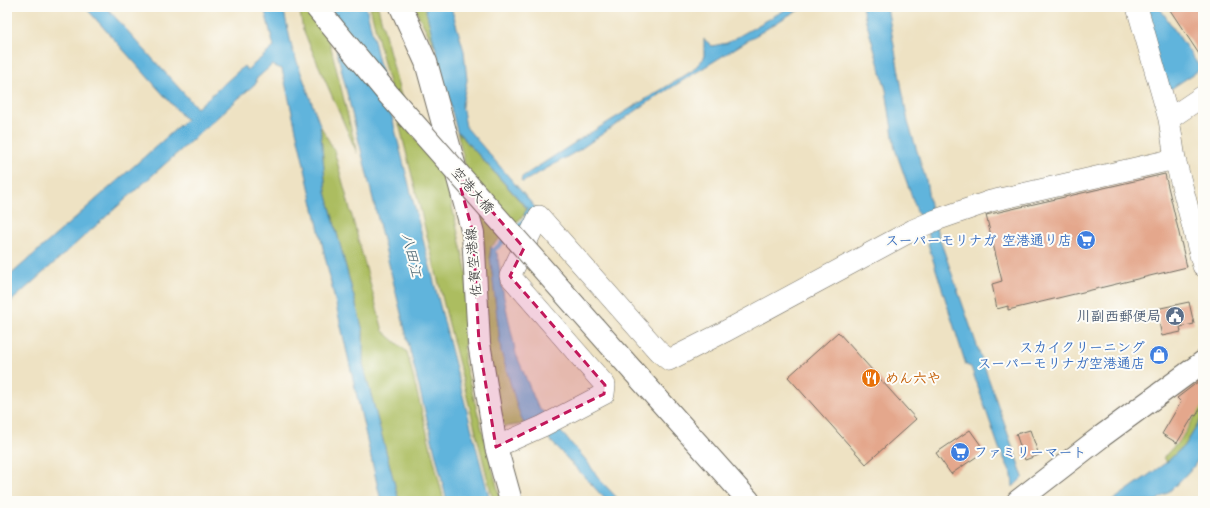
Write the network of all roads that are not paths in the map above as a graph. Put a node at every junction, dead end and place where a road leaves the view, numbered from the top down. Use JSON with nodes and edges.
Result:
{"nodes":[{"id":1,"x":316,"y":7,"type":"edge"},
{"id":2,"x":401,"y":7,"type":"edge"},
{"id":3,"x":1137,"y":7,"type":"edge"},
{"id":4,"x":1203,"y":96,"type":"edge"},
{"id":5,"x":1169,"y":119,"type":"junction"},
{"id":6,"x":1175,"y":159,"type":"junction"},
{"id":7,"x":1203,"y":266,"type":"edge"},
{"id":8,"x":1203,"y":362,"type":"edge"},
{"id":9,"x":496,"y":447,"type":"junction"},
{"id":10,"x":511,"y":501,"type":"edge"},
{"id":11,"x":749,"y":501,"type":"edge"},
{"id":12,"x":1018,"y":501,"type":"edge"}],
"edges":[{"from":1,"to":11,"type":"main road","name":"空港大橋","bridge":true},
{"from":2,"to":9,"type":"main road","name":"佐賀空港線"},
{"from":3,"to":5,"type":"street"},
{"from":4,"to":5,"type":"street"},
{"from":5,"to":6,"type":"street"},
{"from":6,"to":7,"type":"street"},
{"from":6,"to":9,"type":"street"},
{"from":8,"to":12,"type":"main road"},
{"from":9,"to":10,"type":"main road","name":"佐賀空港線"}]}
